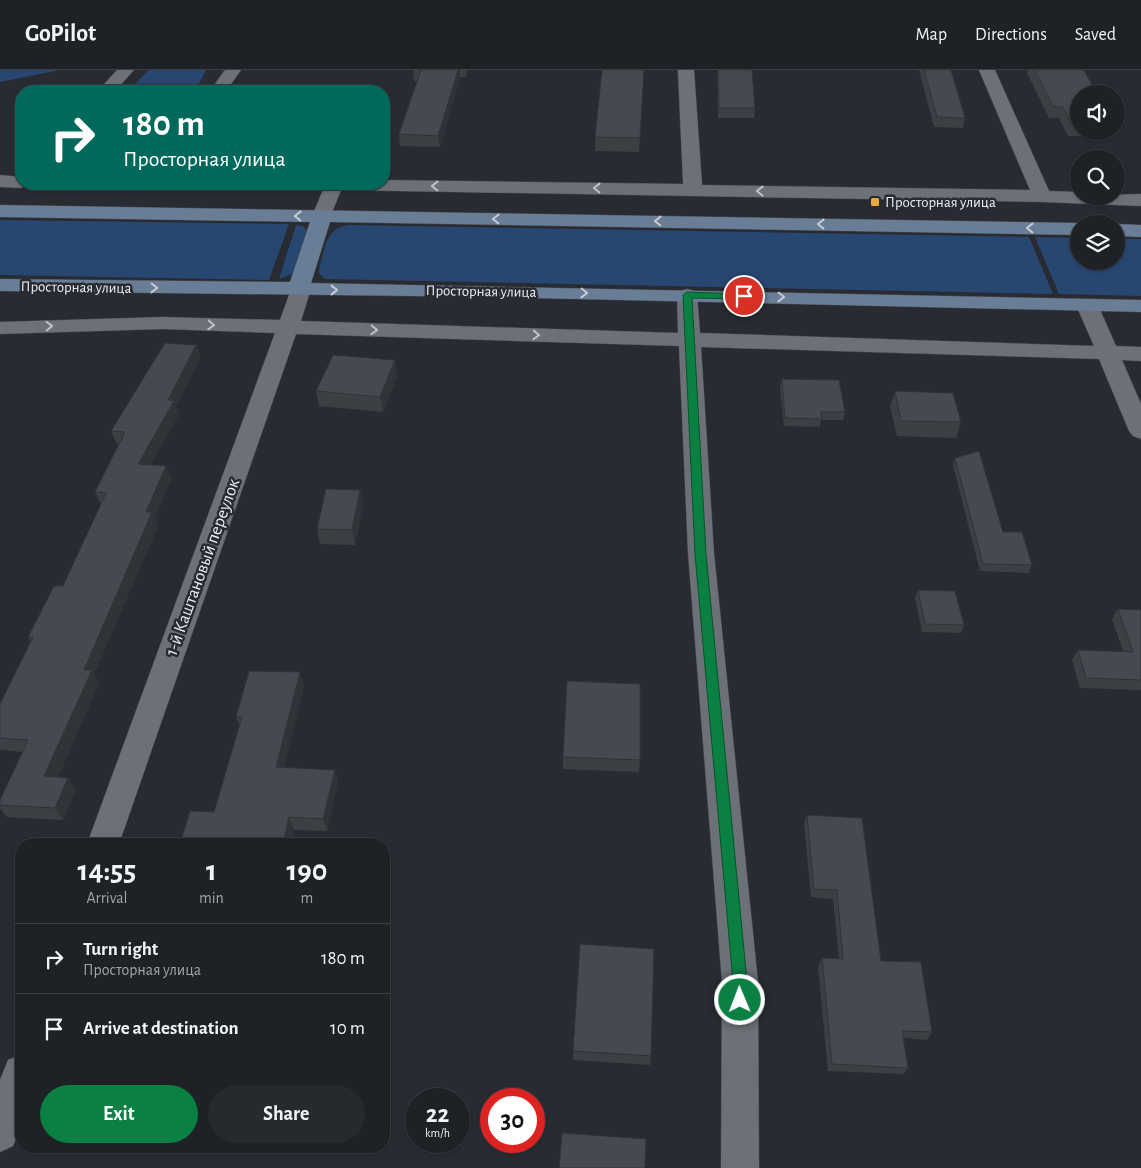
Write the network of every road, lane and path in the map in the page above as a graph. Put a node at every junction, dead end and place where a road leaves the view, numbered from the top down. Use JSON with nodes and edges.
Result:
{"nodes":[{"id":1,"x":126,"y":70,"type":"edge"},
{"id":2,"x":233,"y":70,"type":"edge"},
{"id":3,"x":686,"y":70,"type":"edge"},
{"id":4,"x":987,"y":70,"type":"edge"},
{"id":5,"x":112,"y":85,"type":"edge"},
{"id":6,"x":222,"y":85,"type":"edge"},
{"id":7,"x":0,"y":181,"type":"edge"},
{"id":8,"x":15,"y":181,"type":"edge"},
{"id":9,"x":390,"y":185,"type":"edge"},
{"id":10,"x":332,"y":190,"type":"edge"},
{"id":11,"x":693,"y":190,"type":"junction"},
{"id":12,"x":1042,"y":196,"type":"junction"},
{"id":13,"x":1141,"y":200,"type":"edge"},
{"id":14,"x":0,"y":211,"type":"edge"},
{"id":15,"x":322,"y":216,"type":"junction"},
{"id":16,"x":1070,"y":229,"type":"edge"},
{"id":17,"x":1125,"y":230,"type":"edge"},
{"id":18,"x":1141,"y":231,"type":"edge"},
{"id":19,"x":0,"y":286,"type":"edge"},
{"id":20,"x":298,"y":290,"type":"junction"},
{"id":21,"x":687,"y":295,"type":"junction"},
{"id":22,"x":1087,"y":304,"type":"junction"},
{"id":23,"x":1141,"y":306,"type":"edge"},
{"id":24,"x":288,"y":327,"type":"junction"},
{"id":25,"x":0,"y":328,"type":"edge"},
{"id":26,"x":690,"y":340,"type":"junction"},
{"id":27,"x":1108,"y":353,"type":"junction"},
{"id":28,"x":1141,"y":354,"type":"edge"},
{"id":29,"x":1141,"y":431,"type":"edge"},
{"id":30,"x":105,"y":838,"type":"edge"},
{"id":31,"x":15,"y":1090,"type":"edge"},
{"id":32,"x":0,"y":1133,"type":"edge"},
{"id":33,"x":740,"y":1168,"type":"edge"}],
"edges":[{"from":1,"to":5,"type":"street"},
{"from":2,"to":6,"type":"street"},
{"from":3,"to":11,"type":"street"},
{"from":4,"to":12,"type":"street"},
{"from":7,"to":8,"type":"street"},
{"from":11,"to":9,"type":"street","one_way":true},
{"from":10,"to":15,"type":"street"},
{"from":12,"to":11,"type":"street","one_way":true},
{"from":12,"to":13,"type":"street"},
{"from":15,"to":14,"type":"main road","one_way":true},
{"from":16,"to":15,"type":"main road","one_way":true},
{"from":15,"to":20,"type":"main road"},
{"from":17,"to":18,"type":"main road"},
{"from":19,"to":20,"type":"main road","name":"Просторная улица","one_way":true},
{"from":20,"to":21,"type":"main road","name":"Просторная улица","one_way":true},
{"from":20,"to":24,"type":"street","name":"1-й Каштановый переулок"},
{"from":21,"to":22,"type":"main road","name":"Просторная улица","one_way":true},
{"from":21,"to":26,"type":"street"},
{"from":22,"to":23,"type":"main road","name":"Просторная улица"},
{"from":22,"to":27,"type":"street"},
{"from":25,"to":24,"type":"street","one_way":true},
{"from":24,"to":26,"type":"street","one_way":true},
{"from":24,"to":30,"type":"street","name":"1-й Каштановый переулок"},
{"from":26,"to":27,"type":"street"},
{"from":26,"to":33,"type":"street"},
{"from":27,"to":28,"type":"street"},
{"from":27,"to":29,"type":"street"},
{"from":31,"to":32,"type":"street"}]}
